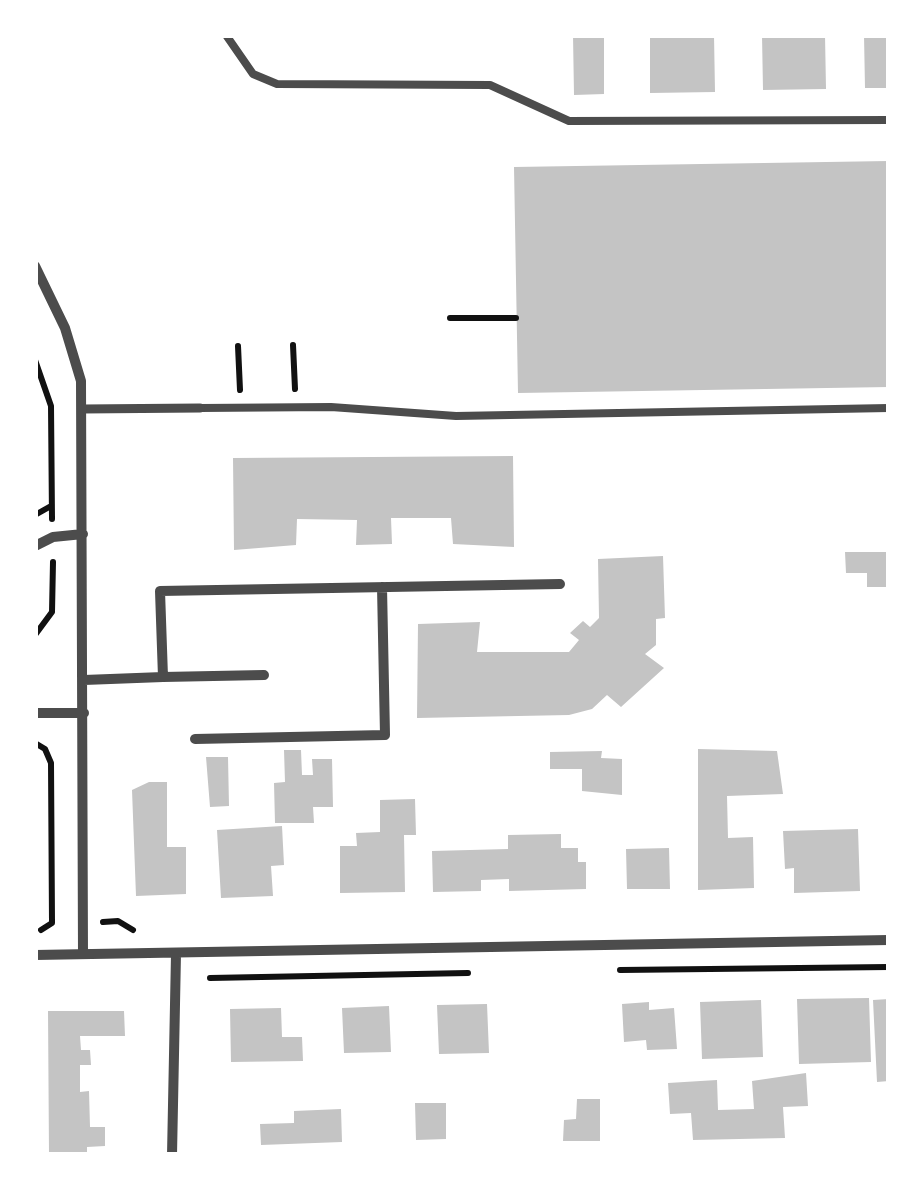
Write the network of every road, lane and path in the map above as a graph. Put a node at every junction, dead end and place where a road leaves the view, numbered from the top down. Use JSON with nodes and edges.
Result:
{"nodes":[{"id":1,"x":226,"y":35,"type":"edge"},
{"id":2,"x":889,"y":120,"type":"edge"},
{"id":3,"x":35,"y":266,"type":"edge"},
{"id":4,"x":450,"y":318,"type":"dead end"},
{"id":5,"x":516,"y":318,"type":"dead end"},
{"id":6,"x":293,"y":345,"type":"dead end"},
{"id":7,"x":238,"y":346,"type":"dead end"},
{"id":8,"x":35,"y":360,"type":"edge"},
{"id":9,"x":48,"y":390,"type":"junction"},
{"id":10,"x":35,"y":393,"type":"edge"},
{"id":11,"x":240,"y":407,"type":"junction"},
{"id":12,"x":296,"y":407,"type":"junction"},
{"id":13,"x":82,"y":408,"type":"junction"},
{"id":14,"x":200,"y":408,"type":"joint"},
{"id":15,"x":889,"y":408,"type":"edge"},
{"id":16,"x":51,"y":506,"type":"junction"},
{"id":17,"x":35,"y":515,"type":"edge"},
{"id":18,"x":83,"y":534,"type":"junction"},
{"id":19,"x":53,"y":537,"type":"junction"},
{"id":20,"x":35,"y":546,"type":"edge"},
{"id":21,"x":560,"y":584,"type":"dead end"},
{"id":22,"x":382,"y":587,"type":"junction"},
{"id":23,"x":35,"y":635,"type":"edge"},
{"id":24,"x":264,"y":675,"type":"dead end"},
{"id":25,"x":163,"y":678,"type":"junction"},
{"id":26,"x":84,"y":680,"type":"junction"},
{"id":27,"x":35,"y":713,"type":"edge"},
{"id":28,"x":84,"y":713,"type":"junction"},
{"id":29,"x":195,"y":739,"type":"dead end"},
{"id":30,"x":35,"y":743,"type":"edge"},
{"id":31,"x":52,"y":927,"type":"dead end"},
{"id":32,"x":889,"y":940,"type":"edge"},
{"id":33,"x":83,"y":954,"type":"junction"},
{"id":34,"x":176,"y":954,"type":"junction"},
{"id":35,"x":35,"y":955,"type":"edge"},
{"id":36,"x":889,"y":968,"type":"edge"},
{"id":37,"x":608,"y":970,"type":"dead end"},
{"id":38,"x":473,"y":973,"type":"dead end"},
{"id":39,"x":175,"y":978,"type":"junction"},
{"id":40,"x":172,"y":1155,"type":"edge"}],
"edges":[{"from":1,"to":2,"type":"lane"},
{"from":3,"to":13,"type":"street"},
{"from":4,"to":5,"type":"path"},
{"from":6,"to":12,"type":"path"},
{"from":7,"to":11,"type":"path"},
{"from":8,"to":9,"type":"path"},
{"from":9,"to":10,"type":"path"},
{"from":9,"to":16,"type":"path"},
{"from":11,"to":12,"type":"lane"},
{"from":11,"to":14,"type":"lane"},
{"from":12,"to":15,"type":"lane"},
{"from":13,"to":14,"type":"street"},
{"from":13,"to":18,"type":"street"},
{"from":16,"to":17,"type":"path"},
{"from":16,"to":19,"type":"path"},
{"from":18,"to":19,"type":"street"},
{"from":18,"to":26,"type":"street"},
{"from":19,"to":20,"type":"street"},
{"from":19,"to":23,"type":"path"},
{"from":21,"to":22,"type":"street"},
{"from":22,"to":25,"type":"street"},
{"from":22,"to":29,"type":"street"},
{"from":24,"to":25,"type":"street"},
{"from":25,"to":26,"type":"street"},
{"from":26,"to":28,"type":"street"},
{"from":27,"to":28,"type":"street"},
{"from":28,"to":33,"type":"street"},
{"from":30,"to":31,"type":"path"},
{"from":32,"to":34,"type":"street"},
{"from":33,"to":34,"type":"street"},
{"from":33,"to":35,"type":"street"},
{"from":34,"to":39,"type":"street"},
{"from":36,"to":37,"type":"path"},
{"from":38,"to":39,"type":"path"},
{"from":39,"to":40,"type":"street"}]}
